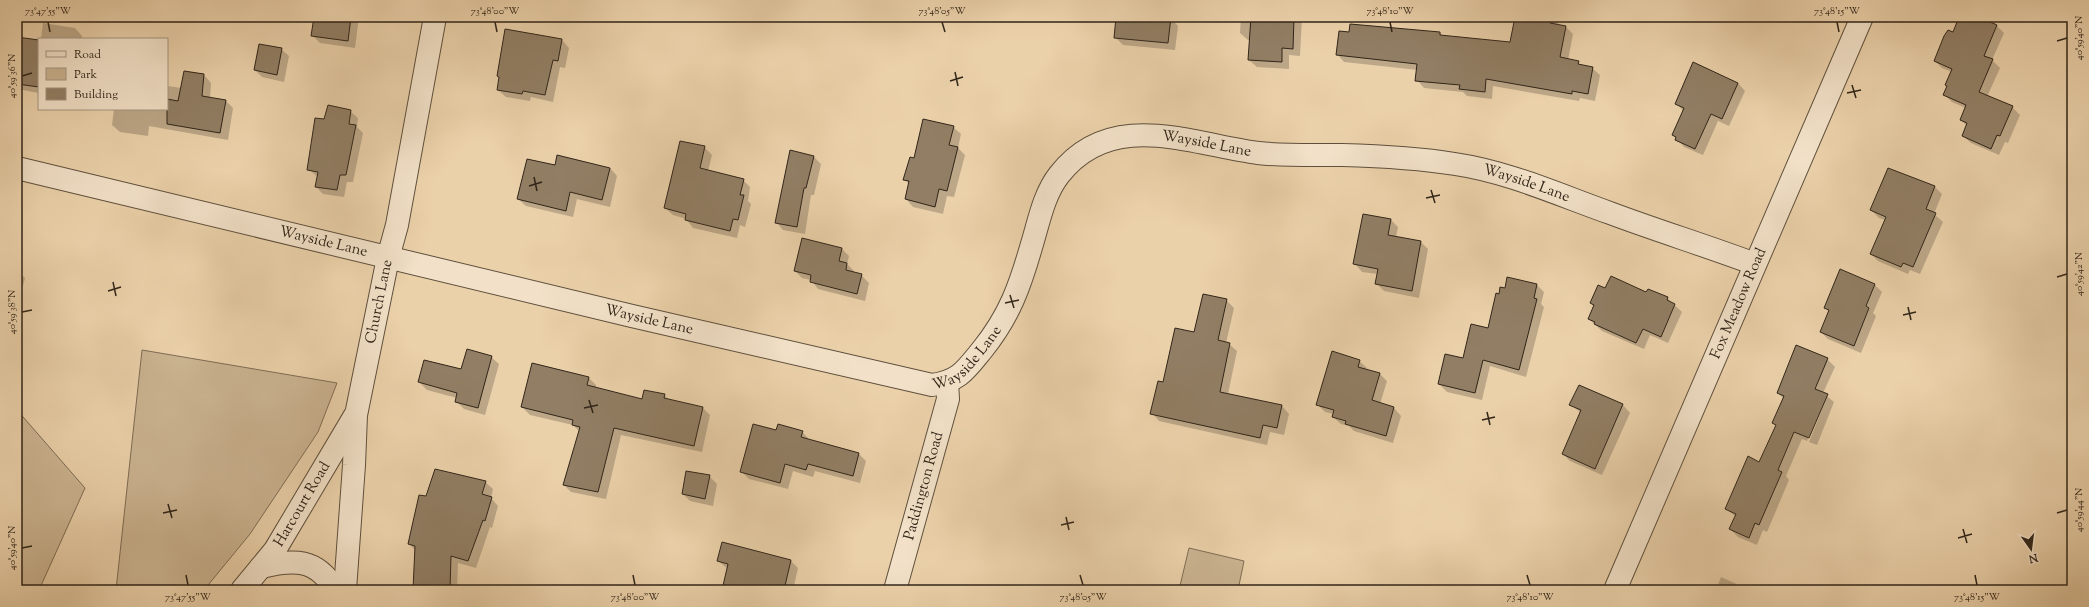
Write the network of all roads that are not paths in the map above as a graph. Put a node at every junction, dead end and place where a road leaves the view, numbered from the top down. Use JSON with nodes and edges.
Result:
{"nodes":[{"id":1,"x":435,"y":17,"type":"edge"},
{"id":2,"x":1862,"y":17,"type":"edge"},
{"id":3,"x":17,"y":168,"type":"edge"},
{"id":4,"x":388,"y":258,"type":"junction"},
{"id":5,"x":1755,"y":264,"type":"junction"},
{"id":6,"x":947,"y":382,"type":"junction"},
{"id":7,"x":356,"y":414,"type":"junction"},
{"id":8,"x":261,"y":567,"type":"junction"},
{"id":9,"x":242,"y":590,"type":"edge"},
{"id":10,"x":335,"y":590,"type":"edge"},
{"id":11,"x":345,"y":590,"type":"edge"},
{"id":12,"x":895,"y":590,"type":"edge"},
{"id":13,"x":1615,"y":590,"type":"edge"}],
"edges":[{"from":1,"to":4,"type":"street","name":"Church Lane"},
{"from":2,"to":5,"type":"street","name":"Fox Meadow Road"},
{"from":3,"to":4,"type":"street","name":"Wayside Lane"},
{"from":4,"to":6,"type":"street","name":"Wayside Lane"},
{"from":4,"to":7,"type":"street","name":"Church Lane"},
{"from":5,"to":6,"type":"street","name":"Wayside Lane"},
{"from":5,"to":13,"type":"street","name":"Fox Meadow Road"},
{"from":6,"to":12,"type":"street","name":"Paddington Road"},
{"from":7,"to":8,"type":"street","name":"Harcourt Road"},
{"from":7,"to":11,"type":"street","name":"Church Lane"},
{"from":8,"to":9,"type":"street","name":"Harcourt Road"},
{"from":8,"to":10,"type":"street"}]}
